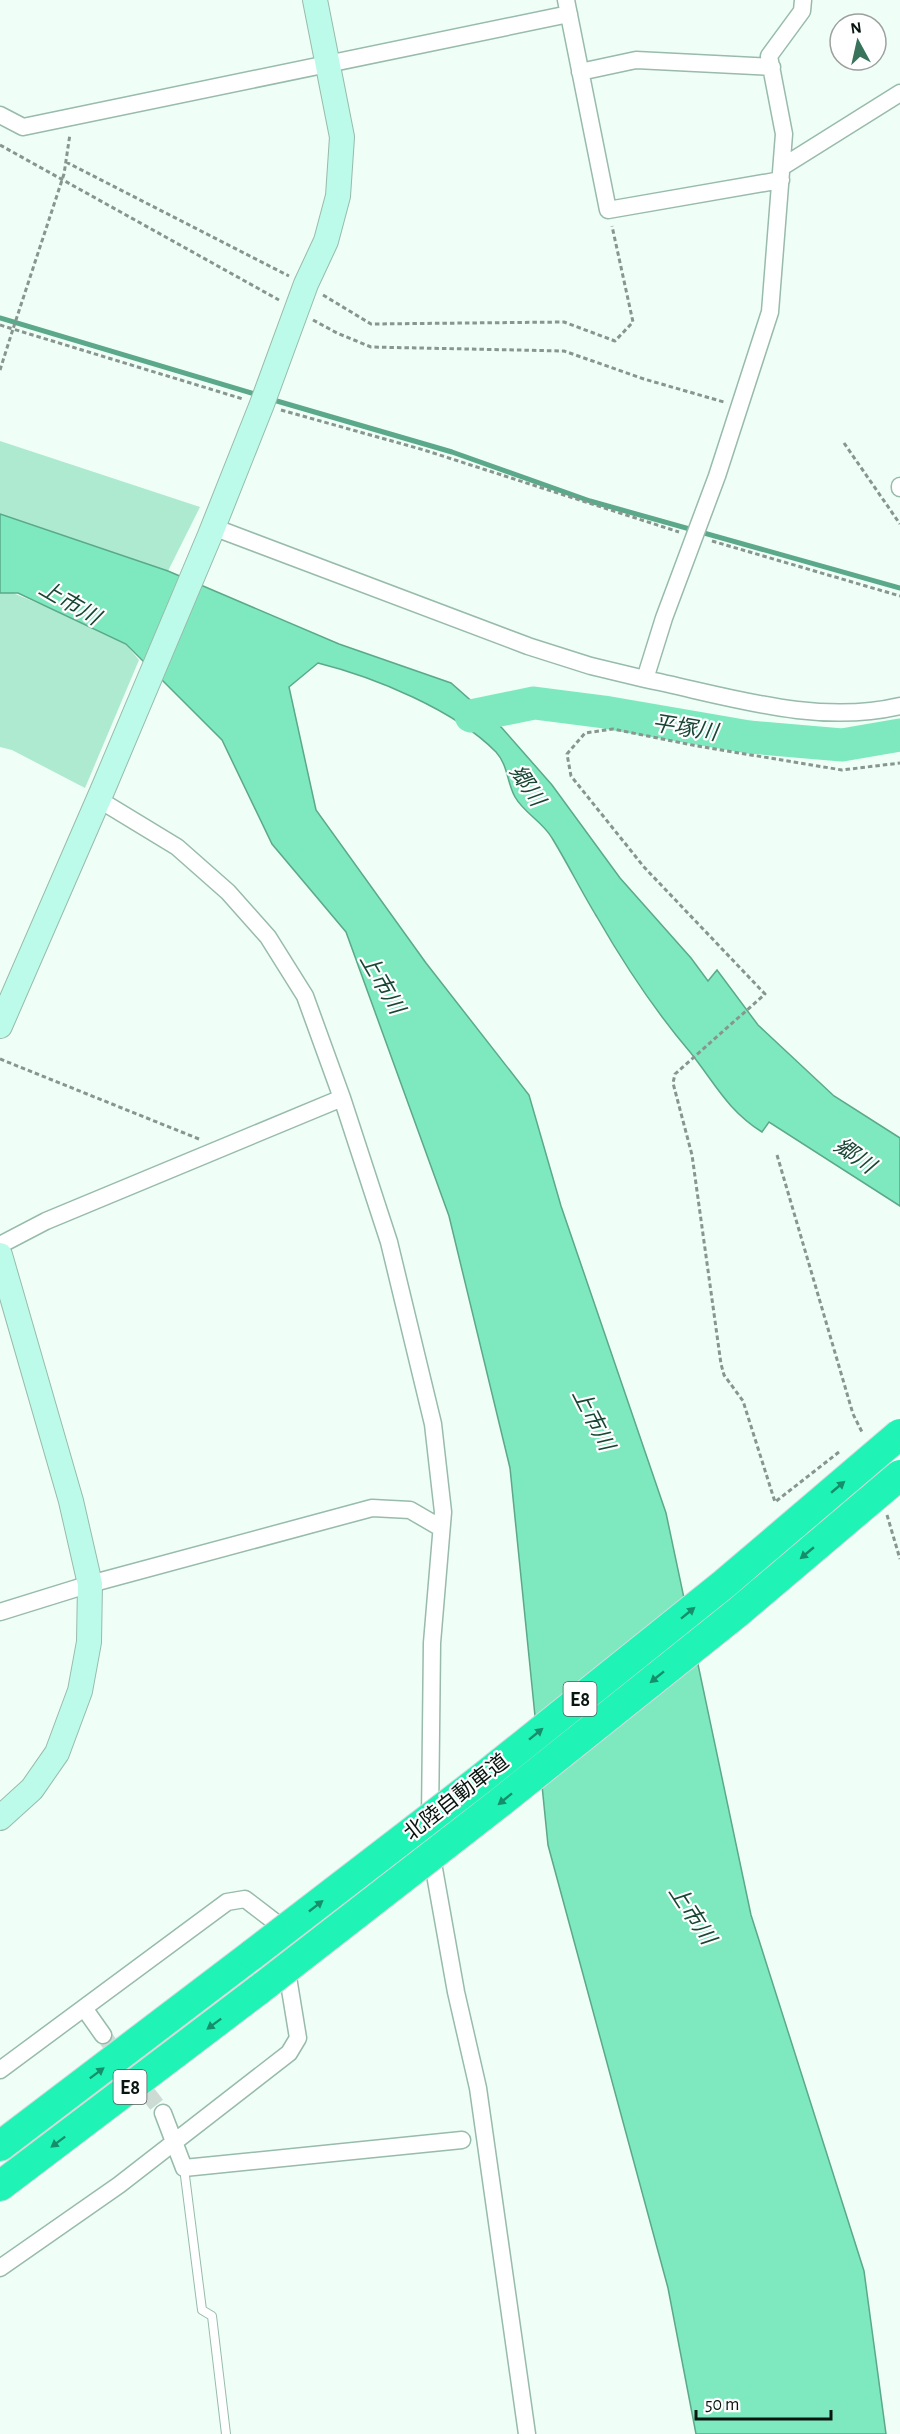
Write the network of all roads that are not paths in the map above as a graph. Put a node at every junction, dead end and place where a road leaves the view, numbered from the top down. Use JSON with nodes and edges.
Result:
{"nodes":[{"id":1,"x":315,"y":0,"type":"edge"},
{"id":2,"x":804,"y":0,"type":"edge"},
{"id":3,"x":567,"y":7,"type":"edge"},
{"id":4,"x":328,"y":64,"type":"junction"},
{"id":5,"x":772,"y":67,"type":"junction"},
{"id":6,"x":580,"y":72,"type":"junction"},
{"id":7,"x":900,"y":93,"type":"edge"},
{"id":8,"x":0,"y":115,"type":"edge"},
{"id":9,"x":781,"y":174,"type":"junction"},
{"id":10,"x":211,"y":531,"type":"junction"},
{"id":11,"x":645,"y":679,"type":"junction"},
{"id":12,"x":900,"y":706,"type":"edge"},
{"id":13,"x":101,"y":794,"type":"junction"},
{"id":14,"x":0,"y":1026,"type":"edge"},
{"id":15,"x":342,"y":1098,"type":"junction"},
{"id":16,"x":0,"y":1245,"type":"edge"},
{"id":17,"x":0,"y":1255,"type":"edge"},
{"id":18,"x":900,"y":1434,"type":"edge"},
{"id":19,"x":900,"y":1475,"type":"edge"},
{"id":20,"x":441,"y":1528,"type":"junction"},
{"id":21,"x":90,"y":1584,"type":"junction"},
{"id":22,"x":0,"y":1612,"type":"edge"},
{"id":23,"x":0,"y":1818,"type":"edge"},
{"id":24,"x":84,"y":2008,"type":"junction"},
{"id":25,"x":103,"y":2035,"type":"tunnel mouth"},
{"id":26,"x":0,"y":2070,"type":"edge"},
{"id":27,"x":163,"y":2113,"type":"tunnel mouth"},
{"id":28,"x":175,"y":2140,"type":"junction"},
{"id":29,"x":462,"y":2140,"type":"dead end"},
{"id":30,"x":0,"y":2146,"type":"edge"},
{"id":31,"x":184,"y":2168,"type":"junction"},
{"id":32,"x":0,"y":2186,"type":"edge"},
{"id":33,"x":2,"y":2262,"type":"edge"},
{"id":34,"x":226,"y":2434,"type":"edge"},
{"id":35,"x":527,"y":2434,"type":"edge"}],
"edges":[{"from":1,"to":4,"type":"street"},
{"from":2,"to":5,"type":"street"},
{"from":3,"to":4,"type":"street"},
{"from":3,"to":6,"type":"street"},
{"from":4,"to":8,"type":"street"},
{"from":4,"to":10,"type":"street"},
{"from":5,"to":6,"type":"street"},
{"from":5,"to":9,"type":"street"},
{"from":6,"to":9,"type":"street"},
{"from":7,"to":9,"type":"street"},
{"from":9,"to":11,"type":"street"},
{"from":10,"to":11,"type":"street"},
{"from":10,"to":13,"type":"street"},
{"from":11,"to":12,"type":"street"},
{"from":13,"to":14,"type":"street"},
{"from":13,"to":15,"type":"street"},
{"from":15,"to":16,"type":"street"},
{"from":15,"to":20,"type":"street"},
{"from":17,"to":21,"type":"street"},
{"from":30,"to":18,"type":"highway","name":"北陸自動車道","number":"E8","one_way":true,"bridge":true},
{"from":19,"to":32,"type":"highway","name":"北陸自動車道","number":"E8","one_way":true,"bridge":true},
{"from":20,"to":21,"type":"street"},
{"from":20,"to":35,"type":"street"},
{"from":21,"to":22,"type":"street"},
{"from":21,"to":23,"type":"street"},
{"from":24,"to":25,"type":"street"},
{"from":24,"to":26,"type":"street"},
{"from":24,"to":28,"type":"street"},
{"from":27,"to":28,"type":"street"},
{"from":28,"to":31,"type":"street"},
{"from":28,"to":33,"type":"street"},
{"from":29,"to":31,"type":"street"},
{"from":31,"to":34,"type":"lane"}]}
